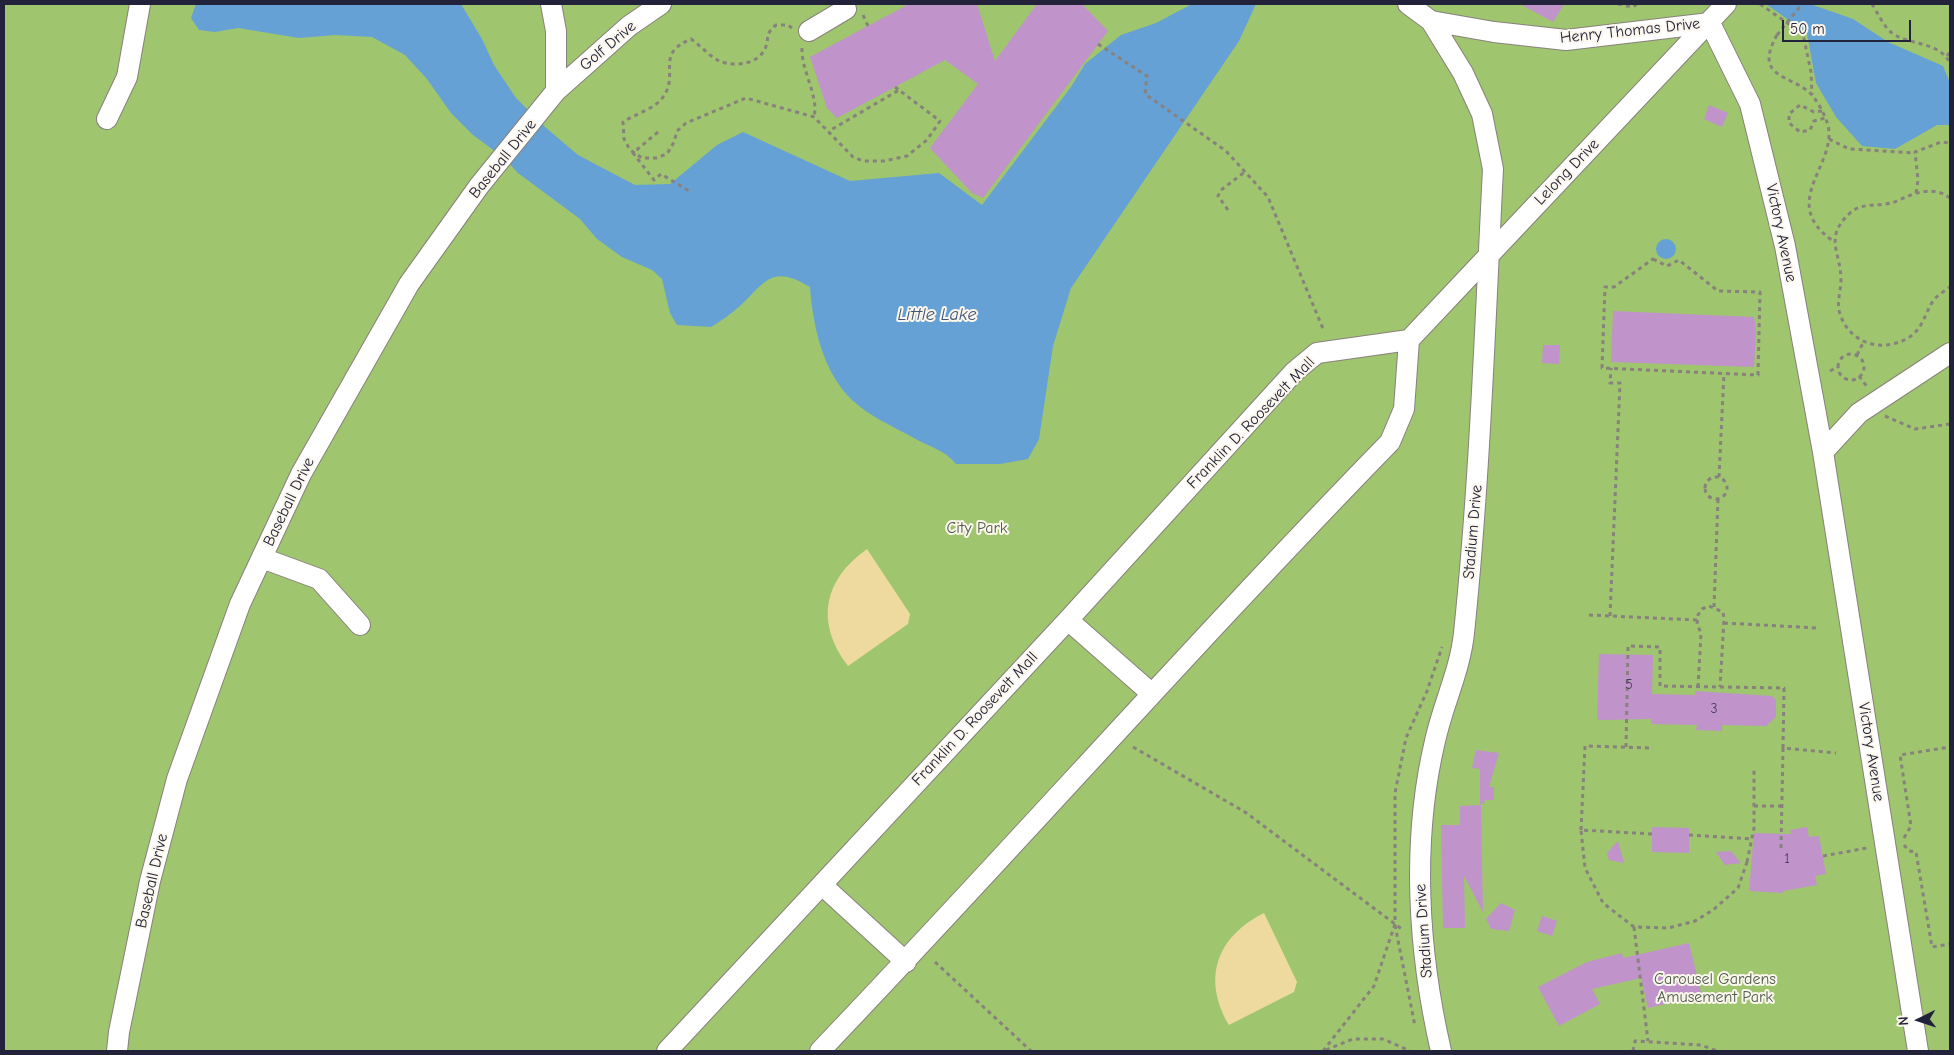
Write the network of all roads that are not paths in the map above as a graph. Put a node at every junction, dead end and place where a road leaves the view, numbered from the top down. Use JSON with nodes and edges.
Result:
{"nodes":[{"id":1,"x":140,"y":4,"type":"edge"},
{"id":2,"x":551,"y":4,"type":"edge"},
{"id":3,"x":661,"y":4,"type":"edge"},
{"id":4,"x":843,"y":4,"type":"edge"},
{"id":5,"x":1408,"y":4,"type":"edge"},
{"id":6,"x":1726,"y":4,"type":"edge"},
{"id":7,"x":1431,"y":21,"type":"junction"},
{"id":8,"x":1710,"y":22,"type":"junction"},
{"id":9,"x":802,"y":34,"type":"road end"},
{"id":10,"x":551,"y":98,"type":"junction"},
{"id":11,"x":107,"y":119,"type":"dead end"},
{"id":12,"x":1488,"y":254,"type":"junction"},
{"id":13,"x":1409,"y":340,"type":"junction"},
{"id":14,"x":1950,"y":353,"type":"edge"},
{"id":15,"x":1823,"y":452,"type":"junction"},
{"id":16,"x":262,"y":558,"type":"junction"},
{"id":17,"x":1068,"y":620,"type":"junction"},
{"id":18,"x":360,"y":625,"type":"dead end"},
{"id":19,"x":1151,"y":693,"type":"junction"},
{"id":20,"x":822,"y":885,"type":"junction"},
{"id":21,"x":906,"y":962,"type":"junction"},
{"id":22,"x":117,"y":1051,"type":"edge"},
{"id":23,"x":667,"y":1051,"type":"edge"},
{"id":24,"x":820,"y":1051,"type":"edge"},
{"id":25,"x":1441,"y":1051,"type":"edge"},
{"id":26,"x":1918,"y":1051,"type":"edge"}],
"edges":[{"from":1,"to":11,"type":"street"},
{"from":2,"to":10,"type":"street"},
{"from":3,"to":10,"type":"street","name":"Golf Drive"},
{"from":4,"to":9,"type":"street"},
{"from":5,"to":7,"type":"street","name":"Henry Thomas Drive"},
{"from":6,"to":8,"type":"street","name":"Lelong Drive"},
{"from":7,"to":8,"type":"street","name":"Henry Thomas Drive"},
{"from":7,"to":12,"type":"street","name":"Stadium Drive"},
{"from":8,"to":12,"type":"street","name":"Lelong Drive"},
{"from":8,"to":15,"type":"street","name":"Victory Avenue"},
{"from":10,"to":16,"type":"street","name":"Baseball Drive"},
{"from":12,"to":13,"type":"street","name":"Lelong Drive"},
{"from":12,"to":25,"type":"street","name":"Stadium Drive"},
{"from":13,"to":17,"type":"street","name":"Franklin D. Roosevelt Mall"},
{"from":13,"to":19,"type":"street"},
{"from":14,"to":15,"type":"street"},
{"from":15,"to":26,"type":"street","name":"Victory Avenue"},
{"from":16,"to":18,"type":"street"},
{"from":16,"to":22,"type":"street","name":"Baseball Drive"},
{"from":17,"to":19,"type":"street"},
{"from":17,"to":20,"type":"street","name":"Franklin D. Roosevelt Mall"},
{"from":19,"to":21,"type":"street"},
{"from":20,"to":21,"type":"street"},
{"from":20,"to":23,"type":"street","name":"Franklin D. Roosevelt Mall"},
{"from":21,"to":24,"type":"street"}]}
